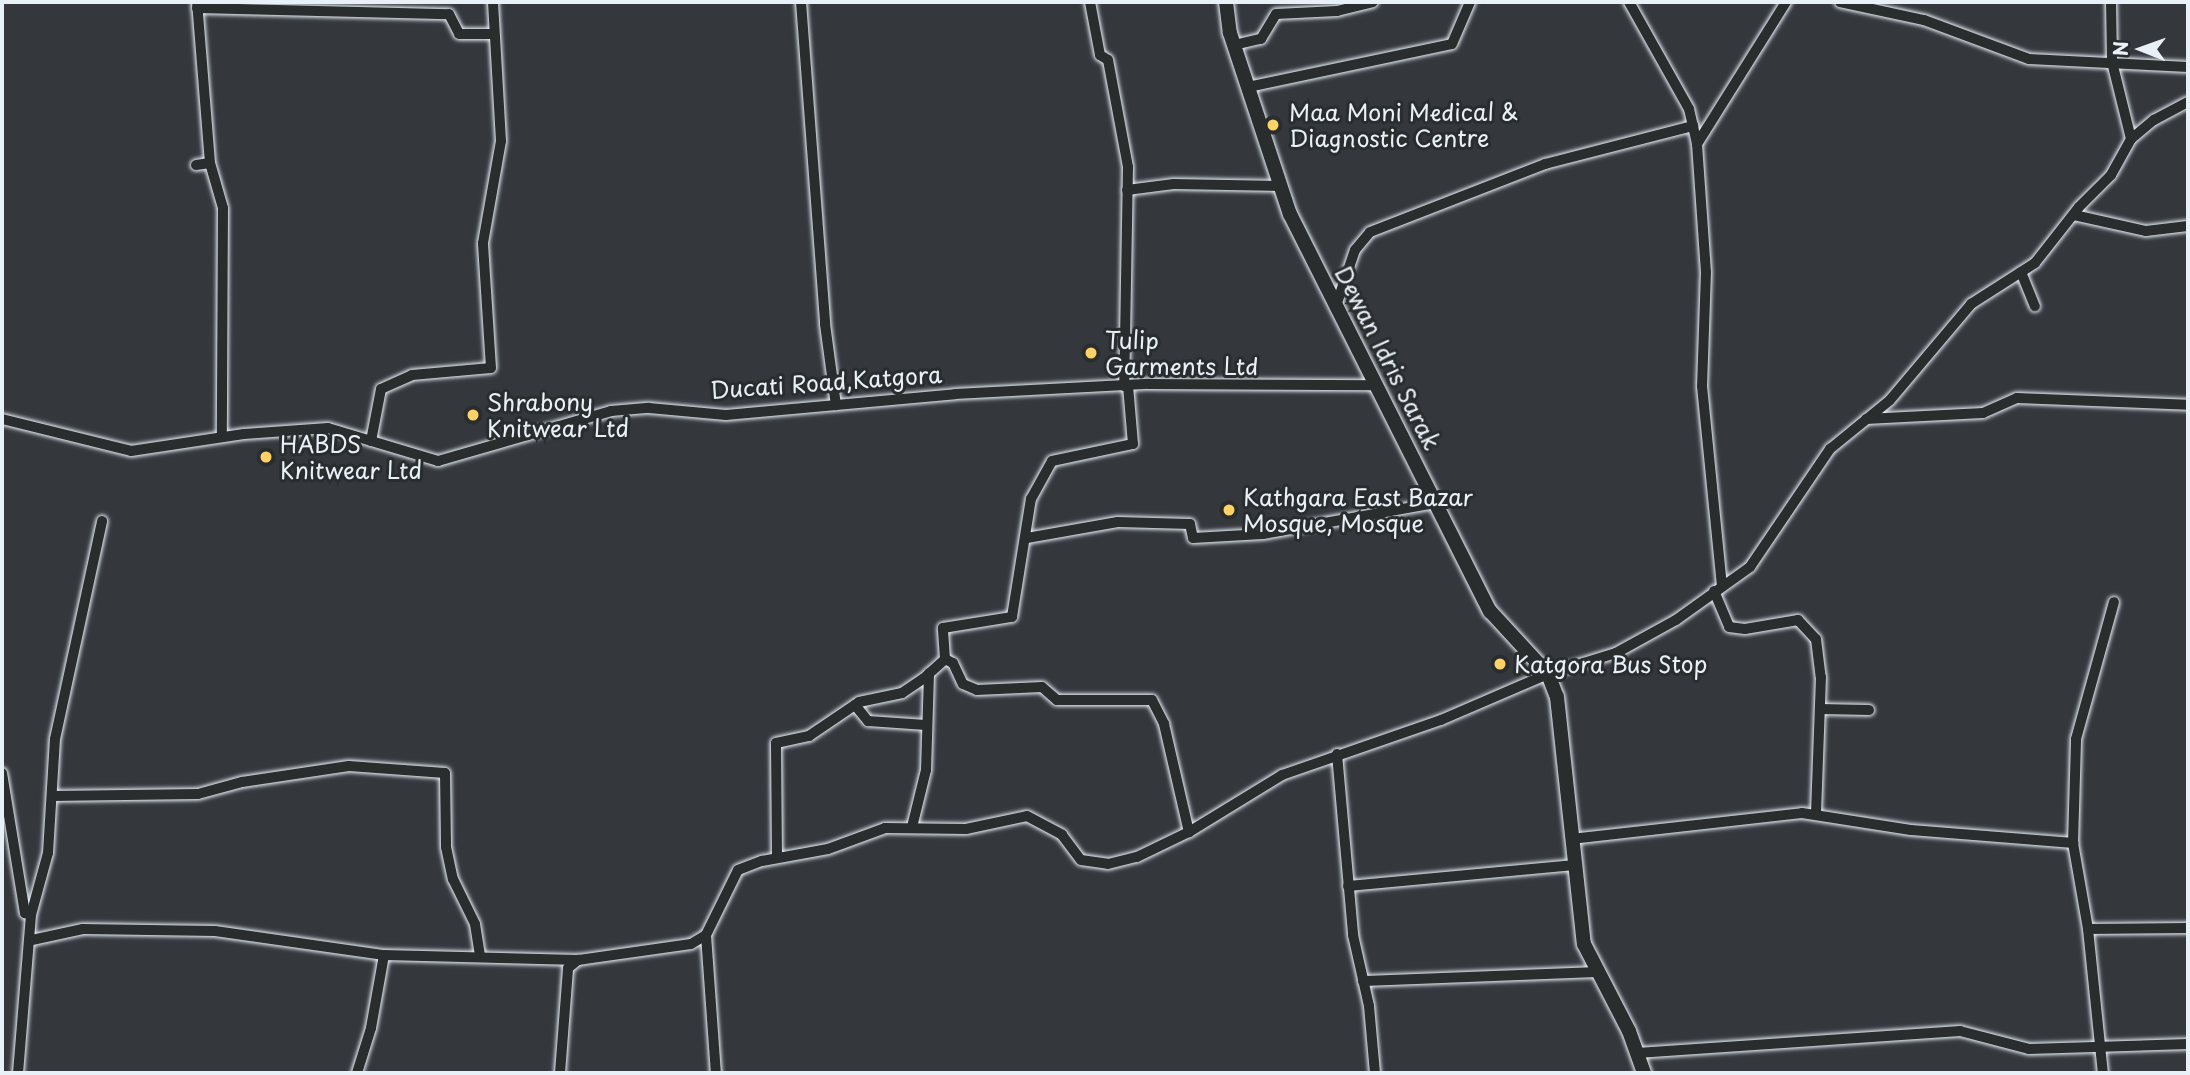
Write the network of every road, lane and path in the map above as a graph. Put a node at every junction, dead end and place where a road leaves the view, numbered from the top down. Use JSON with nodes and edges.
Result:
{"nodes":[{"id":1,"x":493,"y":2,"type":"edge"},
{"id":2,"x":801,"y":2,"type":"edge"},
{"id":3,"x":1090,"y":2,"type":"edge"},
{"id":4,"x":1226,"y":2,"type":"edge"},
{"id":5,"x":1373,"y":2,"type":"edge"},
{"id":6,"x":1470,"y":2,"type":"edge"},
{"id":7,"x":1629,"y":2,"type":"edge"},
{"id":8,"x":1786,"y":2,"type":"edge"},
{"id":9,"x":1840,"y":2,"type":"edge"},
{"id":10,"x":2111,"y":2,"type":"edge"},
{"id":11,"x":197,"y":5,"type":"edge"},
{"id":12,"x":493,"y":34,"type":"junction"},
{"id":13,"x":1234,"y":45,"type":"junction"},
{"id":14,"x":2112,"y":62,"type":"junction"},
{"id":15,"x":2188,"y":67,"type":"edge"},
{"id":16,"x":1248,"y":87,"type":"junction"},
{"id":17,"x":2188,"y":102,"type":"edge"},
{"id":18,"x":1693,"y":126,"type":"junction"},
{"id":19,"x":2131,"y":139,"type":"junction"},
{"id":20,"x":1696,"y":144,"type":"junction"},
{"id":21,"x":210,"y":163,"type":"junction"},
{"id":22,"x":196,"y":165,"type":"dead end"},
{"id":23,"x":1281,"y":186,"type":"junction"},
{"id":24,"x":1127,"y":190,"type":"junction"},
{"id":25,"x":2074,"y":215,"type":"junction"},
{"id":26,"x":2188,"y":226,"type":"edge"},
{"id":27,"x":2021,"y":272,"type":"junction"},
{"id":28,"x":1336,"y":306,"type":"junction"},
{"id":29,"x":2035,"y":306,"type":"dead end"},
{"id":30,"x":1377,"y":385,"type":"junction"},
{"id":31,"x":1126,"y":386,"type":"junction"},
{"id":32,"x":836,"y":405,"type":"junction"},
{"id":33,"x":2188,"y":405,"type":"edge"},
{"id":34,"x":2,"y":419,"type":"edge"},
{"id":35,"x":1863,"y":419,"type":"junction"},
{"id":36,"x":222,"y":437,"type":"junction"},
{"id":37,"x":372,"y":441,"type":"junction"},
{"id":38,"x":1436,"y":503,"type":"junction"},
{"id":39,"x":102,"y":521,"type":"dead end"},
{"id":40,"x":1027,"y":537,"type":"junction"},
{"id":41,"x":1718,"y":588,"type":"junction"},
{"id":42,"x":2114,"y":602,"type":"dead end"},
{"id":43,"x":946,"y":659,"type":"junction"},
{"id":44,"x":929,"y":673,"type":"junction"},
{"id":45,"x":1548,"y":674,"type":"junction"},
{"id":46,"x":855,"y":705,"type":"junction"},
{"id":47,"x":1819,"y":709,"type":"junction"},
{"id":48,"x":1869,"y":710,"type":"dead end"},
{"id":49,"x":926,"y":725,"type":"junction"},
{"id":50,"x":1337,"y":754,"type":"junction"},
{"id":51,"x":2,"y":773,"type":"edge"},
{"id":52,"x":52,"y":796,"type":"junction"},
{"id":53,"x":1816,"y":814,"type":"junction"},
{"id":54,"x":912,"y":827,"type":"junction"},
{"id":55,"x":1189,"y":832,"type":"junction"},
{"id":56,"x":1572,"y":839,"type":"junction"},
{"id":57,"x":2073,"y":844,"type":"junction"},
{"id":58,"x":777,"y":859,"type":"junction"},
{"id":59,"x":1574,"y":865,"type":"junction"},
{"id":60,"x":1348,"y":886,"type":"junction"},
{"id":61,"x":31,"y":915,"type":"junction"},
{"id":62,"x":2188,"y":928,"type":"edge"},
{"id":63,"x":2088,"y":929,"type":"junction"},
{"id":64,"x":706,"y":935,"type":"junction"},
{"id":65,"x":32,"y":940,"type":"junction"},
{"id":66,"x":384,"y":955,"type":"junction"},
{"id":67,"x":480,"y":957,"type":"junction"},
{"id":68,"x":578,"y":960,"type":"junction"},
{"id":69,"x":1599,"y":972,"type":"junction"},
{"id":70,"x":1363,"y":981,"type":"junction"},
{"id":71,"x":2188,"y":1044,"type":"edge"},
{"id":72,"x":2101,"y":1050,"type":"junction"},
{"id":73,"x":1637,"y":1054,"type":"junction"},
{"id":74,"x":19,"y":1073,"type":"edge"},
{"id":75,"x":357,"y":1073,"type":"edge"},
{"id":76,"x":561,"y":1073,"type":"edge"},
{"id":77,"x":716,"y":1073,"type":"edge"},
{"id":78,"x":1375,"y":1073,"type":"edge"},
{"id":79,"x":1644,"y":1073,"type":"edge"},
{"id":80,"x":2103,"y":1073,"type":"edge"}],
"edges":[{"from":1,"to":12,"type":"street"},
{"from":2,"to":32,"type":"street"},
{"from":3,"to":24,"type":"street"},
{"from":4,"to":13,"type":"main road","name":"Dewan Idris Sarak"},
{"from":5,"to":13,"type":"street"},
{"from":6,"to":16,"type":"street"},
{"from":7,"to":18,"type":"street"},
{"from":8,"to":20,"type":"street"},
{"from":9,"to":14,"type":"street"},
{"from":10,"to":14,"type":"street"},
{"from":11,"to":12,"type":"street"},
{"from":11,"to":21,"type":"street"},
{"from":12,"to":37,"type":"street"},
{"from":13,"to":16,"type":"main road","name":"Dewan Idris Sarak"},
{"from":14,"to":15,"type":"street"},
{"from":14,"to":19,"type":"street"},
{"from":16,"to":23,"type":"main road","name":"Dewan Idris Sarak"},
{"from":17,"to":19,"type":"street"},
{"from":18,"to":20,"type":"street"},
{"from":18,"to":28,"type":"street"},
{"from":19,"to":25,"type":"street"},
{"from":20,"to":41,"type":"street"},
{"from":21,"to":22,"type":"street"},
{"from":21,"to":36,"type":"street"},
{"from":23,"to":24,"type":"street"},
{"from":23,"to":28,"type":"main road","name":"Dewan Idris Sarak"},
{"from":24,"to":31,"type":"street"},
{"from":25,"to":26,"type":"street"},
{"from":25,"to":27,"type":"street"},
{"from":27,"to":29,"type":"street"},
{"from":27,"to":35,"type":"street"},
{"from":28,"to":30,"type":"main road","name":"Dewan Idris Sarak"},
{"from":30,"to":31,"type":"street","name":"Ducati Road,Katgora"},
{"from":30,"to":38,"type":"main road","name":"Dewan Idris Sarak"},
{"from":31,"to":32,"type":"street","name":"Ducati Road,Katgora"},
{"from":31,"to":40,"type":"street"},
{"from":32,"to":37,"type":"street","name":"Ducati Road,Katgora"},
{"from":33,"to":35,"type":"street"},
{"from":34,"to":36,"type":"street","name":"Ducati Road,Katgora"},
{"from":35,"to":41,"type":"street"},
{"from":36,"to":37,"type":"street","name":"Ducati Road,Katgora"},
{"from":38,"to":40,"type":"street"},
{"from":38,"to":45,"type":"main road","name":"Dewan Idris Sarak"},
{"from":39,"to":52,"type":"street"},
{"from":40,"to":43,"type":"street"},
{"from":41,"to":45,"type":"street"},
{"from":41,"to":47,"type":"street"},
{"from":42,"to":57,"type":"street"},
{"from":43,"to":44,"type":"street"},
{"from":43,"to":55,"type":"street"},
{"from":44,"to":46,"type":"street"},
{"from":44,"to":49,"type":"street"},
{"from":45,"to":50,"type":"street"},
{"from":45,"to":56,"type":"main road","name":"Dewan Idris Sarak"},
{"from":46,"to":49,"type":"street"},
{"from":46,"to":58,"type":"street"},
{"from":47,"to":48,"type":"street"},
{"from":47,"to":53,"type":"street"},
{"from":49,"to":54,"type":"street"},
{"from":50,"to":55,"type":"street"},
{"from":50,"to":60,"type":"street"},
{"from":51,"to":61,"type":"street"},
{"from":52,"to":61,"type":"street"},
{"from":52,"to":67,"type":"street"},
{"from":53,"to":56,"type":"street"},
{"from":53,"to":57,"type":"street"},
{"from":54,"to":55,"type":"street"},
{"from":54,"to":58,"type":"street"},
{"from":56,"to":59,"type":"main road","name":"Dewan Idris Sarak"},
{"from":57,"to":63,"type":"street"},
{"from":58,"to":64,"type":"street"},
{"from":59,"to":60,"type":"street"},
{"from":59,"to":69,"type":"main road","name":"Dewan Idris Sarak"},
{"from":60,"to":70,"type":"street"},
{"from":61,"to":65,"type":"street"},
{"from":62,"to":63,"type":"street"},
{"from":63,"to":72,"type":"street"},
{"from":64,"to":68,"type":"street"},
{"from":64,"to":77,"type":"street"},
{"from":65,"to":66,"type":"street"},
{"from":65,"to":74,"type":"street"},
{"from":66,"to":67,"type":"street"},
{"from":66,"to":75,"type":"street"},
{"from":67,"to":68,"type":"street"},
{"from":68,"to":76,"type":"street"},
{"from":69,"to":70,"type":"street"},
{"from":69,"to":73,"type":"main road","name":"Dewan Idris Sarak"},
{"from":70,"to":78,"type":"street"},
{"from":71,"to":72,"type":"street"},
{"from":72,"to":73,"type":"street"},
{"from":72,"to":80,"type":"street"},
{"from":73,"to":79,"type":"main road","name":"Dewan Idris Sarak"}]}
